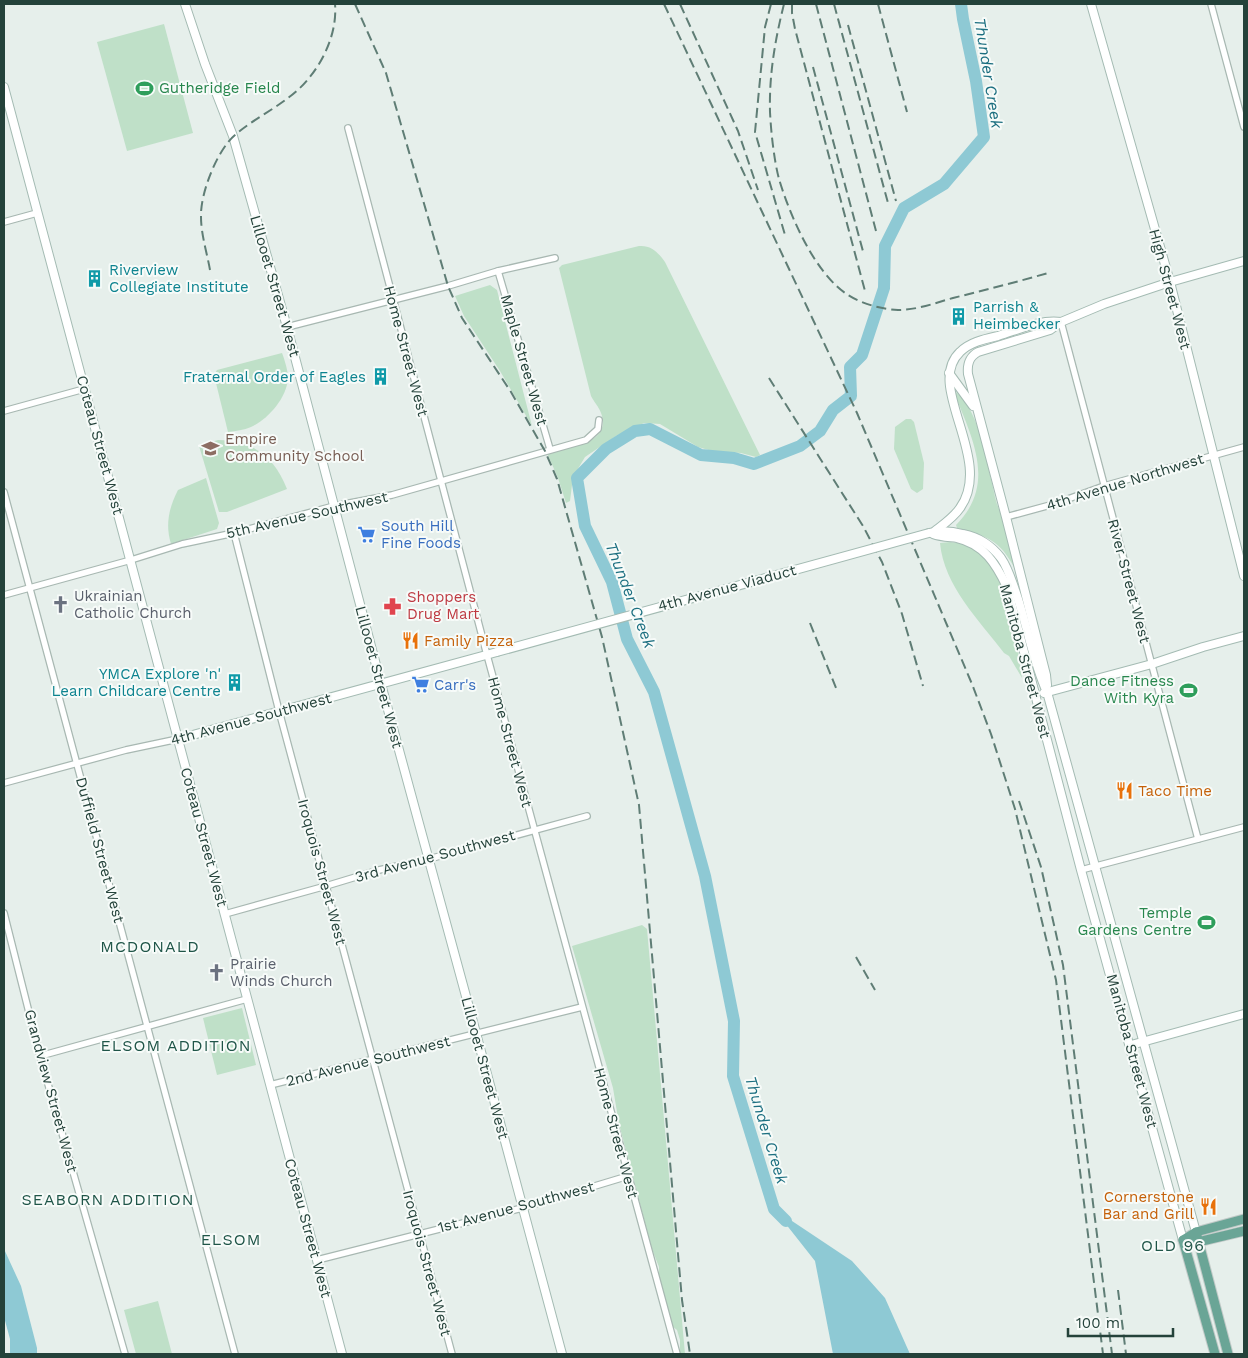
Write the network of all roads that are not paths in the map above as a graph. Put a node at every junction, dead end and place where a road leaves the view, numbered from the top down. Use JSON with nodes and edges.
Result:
{"nodes":[{"id":1,"x":185,"y":4,"type":"edge"},
{"id":2,"x":1091,"y":4,"type":"edge"},
{"id":3,"x":1211,"y":4,"type":"edge"},
{"id":4,"x":4,"y":87,"type":"edge"},
{"id":5,"x":1244,"y":127,"type":"edge"},
{"id":6,"x":348,"y":128,"type":"dead end"},
{"id":7,"x":38,"y":214,"type":"junction"},
{"id":8,"x":4,"y":222,"type":"edge"},
{"id":9,"x":554,"y":258,"type":"dead end"},
{"id":10,"x":1244,"y":261,"type":"edge"},
{"id":11,"x":498,"y":271,"type":"junction"},
{"id":12,"x":1170,"y":282,"type":"junction"},
{"id":13,"x":393,"y":300,"type":"junction"},
{"id":14,"x":1061,"y":322,"type":"junction"},
{"id":15,"x":287,"y":327,"type":"junction"},
{"id":16,"x":949,"y":373,"type":"junction"},
{"id":17,"x":84,"y":389,"type":"junction"},
{"id":18,"x":4,"y":410,"type":"edge"},
{"id":19,"x":978,"y":414,"type":"junction"},
{"id":20,"x":599,"y":420,"type":"dead end"},
{"id":21,"x":1244,"y":446,"type":"edge"},
{"id":22,"x":550,"y":449,"type":"junction"},
{"id":23,"x":1213,"y":455,"type":"junction"},
{"id":24,"x":441,"y":482,"type":"junction"},
{"id":25,"x":1104,"y":486,"type":"junction"},
{"id":26,"x":4,"y":492,"type":"edge"},
{"id":27,"x":334,"y":506,"type":"junction"},
{"id":28,"x":1006,"y":517,"type":"junction"},
{"id":29,"x":932,"y":532,"type":"junction"},
{"id":30,"x":234,"y":533,"type":"junction"},
{"id":31,"x":131,"y":560,"type":"junction"},
{"id":32,"x":1244,"y":576,"type":"edge"},
{"id":33,"x":30,"y":588,"type":"junction"},
{"id":34,"x":4,"y":595,"type":"edge"},
{"id":35,"x":1244,"y":636,"type":"edge"},
{"id":36,"x":497,"y":652,"type":"joint"},
{"id":37,"x":487,"y":655,"type":"junction"},
{"id":38,"x":1152,"y":664,"type":"junction"},
{"id":39,"x":380,"y":684,"type":"junction"},
{"id":40,"x":1047,"y":692,"type":"junction"},
{"id":41,"x":1035,"y":695,"type":"junction"},
{"id":42,"x":279,"y":711,"type":"junction"},
{"id":43,"x":178,"y":739,"type":"junction"},
{"id":44,"x":77,"y":763,"type":"junction"},
{"id":45,"x":4,"y":782,"type":"edge"},
{"id":46,"x":587,"y":816,"type":"dead end"},
{"id":47,"x":1244,"y":827,"type":"edge"},
{"id":48,"x":534,"y":830,"type":"junction"},
{"id":49,"x":1198,"y":839,"type":"junction"},
{"id":50,"x":429,"y":858,"type":"junction"},
{"id":51,"x":1096,"y":867,"type":"junction"},
{"id":52,"x":1081,"y":870,"type":"junction"},
{"id":53,"x":326,"y":886,"type":"junction"},
{"id":54,"x":4,"y":913,"type":"edge"},
{"id":55,"x":225,"y":914,"type":"junction"},
{"id":56,"x":247,"y":999,"type":"junction"},
{"id":57,"x":582,"y":1007,"type":"junction"},
{"id":58,"x":1244,"y":1016,"type":"edge"},
{"id":59,"x":148,"y":1026,"type":"junction"},
{"id":60,"x":476,"y":1033,"type":"junction"},
{"id":61,"x":1144,"y":1041,"type":"junction"},
{"id":62,"x":1131,"y":1045,"type":"junction"},
{"id":63,"x":40,"y":1056,"type":"junction"},
{"id":64,"x":372,"y":1059,"type":"junction"},
{"id":65,"x":270,"y":1085,"type":"junction"},
{"id":66,"x":628,"y":1176,"type":"junction"},
{"id":67,"x":522,"y":1208,"type":"junction"},
{"id":68,"x":1244,"y":1219,"type":"edge"},
{"id":69,"x":1244,"y":1231,"type":"edge"},
{"id":70,"x":1196,"y":1232,"type":"junction"},
{"id":71,"x":419,"y":1233,"type":"junction"},
{"id":72,"x":1183,"y":1240,"type":"junction"},
{"id":73,"x":1198,"y":1242,"type":"junction"},
{"id":74,"x":317,"y":1260,"type":"junction"},
{"id":75,"x":125,"y":1354,"type":"edge"},
{"id":76,"x":235,"y":1354,"type":"edge"},
{"id":77,"x":339,"y":1354,"type":"edge"},
{"id":78,"x":452,"y":1354,"type":"edge"},
{"id":79,"x":562,"y":1354,"type":"edge"},
{"id":80,"x":677,"y":1354,"type":"edge"},
{"id":81,"x":1215,"y":1354,"type":"edge"},
{"id":82,"x":1228,"y":1354,"type":"edge"}],
"edges":[{"from":1,"to":15,"type":"main road","name":"Lillooet Street West"},
{"from":2,"to":12,"type":"main road","name":"High Street West"},
{"from":3,"to":5,"type":"street"},
{"from":4,"to":7,"type":"main road","name":"Coteau Street West"},
{"from":6,"to":13,"type":"street","name":"Home Street West"},
{"from":7,"to":8,"type":"street"},
{"from":7,"to":17,"type":"main road","name":"Coteau Street West"},
{"from":9,"to":11,"type":"street"},
{"from":10,"to":12,"type":"main road"},
{"from":11,"to":13,"type":"street"},
{"from":11,"to":22,"type":"street","name":"Maple Street West"},
{"from":12,"to":14,"type":"main road"},
{"from":12,"to":23,"type":"main road","name":"High Street West"},
{"from":13,"to":15,"type":"street"},
{"from":13,"to":24,"type":"street","name":"Home Street West"},
{"from":14,"to":16,"type":"main road"},
{"from":14,"to":19,"type":"main road"},
{"from":14,"to":25,"type":"street","name":"River Street West"},
{"from":15,"to":27,"type":"main road","name":"Lillooet Street West"},
{"from":16,"to":19,"type":"main road"},
{"from":16,"to":29,"type":"main road"},
{"from":17,"to":18,"type":"street"},
{"from":17,"to":31,"type":"main road","name":"Coteau Street West"},
{"from":19,"to":28,"type":"main road"},
{"from":20,"to":22,"type":"street","name":"5th Avenue Southwest"},
{"from":21,"to":23,"type":"street","name":"4th Avenue Northwest"},
{"from":22,"to":24,"type":"street","name":"5th Avenue Southwest"},
{"from":23,"to":25,"type":"street","name":"4th Avenue Northwest"},
{"from":23,"to":32,"type":"main road","name":"High Street West"},
{"from":24,"to":27,"type":"street","name":"5th Avenue Southwest"},
{"from":24,"to":37,"type":"street","name":"Home Street West"},
{"from":25,"to":28,"type":"street","name":"4th Avenue Northwest"},
{"from":25,"to":38,"type":"street","name":"River Street West"},
{"from":26,"to":33,"type":"street","name":"Duffield Street West"},
{"from":27,"to":30,"type":"street","name":"5th Avenue Southwest"},
{"from":27,"to":39,"type":"main road","name":"Lillooet Street West"},
{"from":28,"to":40,"type":"main road"},
{"from":29,"to":36,"type":"main road","name":"4th Avenue Viaduct","bridge":true},
{"from":29,"to":40,"type":"main road","name":"Manitoba Street West"},
{"from":29,"to":41,"type":"main road","name":"Manitoba Street West"},
{"from":30,"to":31,"type":"street","name":"5th Avenue Southwest"},
{"from":30,"to":42,"type":"street","name":"Iroquois Street West"},
{"from":31,"to":33,"type":"street","name":"5th Avenue Southwest"},
{"from":31,"to":43,"type":"main road","name":"Coteau Street West"},
{"from":33,"to":34,"type":"street","name":"5th Avenue Southwest"},
{"from":33,"to":44,"type":"street","name":"Duffield Street West"},
{"from":35,"to":38,"type":"main road"},
{"from":36,"to":37,"type":"main road","name":"4th Avenue Southwest"},
{"from":37,"to":39,"type":"main road","name":"4th Avenue Southwest"},
{"from":37,"to":48,"type":"street","name":"Home Street West"},
{"from":38,"to":40,"type":"main road"},
{"from":38,"to":49,"type":"street","name":"River Street West"},
{"from":39,"to":42,"type":"main road","name":"4th Avenue Southwest"},
{"from":39,"to":50,"type":"main road","name":"Lillooet Street West"},
{"from":40,"to":41,"type":"main road"},
{"from":40,"to":51,"type":"main road","name":"Manitoba Street West"},
{"from":41,"to":52,"type":"main road","name":"Manitoba Street West"},
{"from":42,"to":43,"type":"main road","name":"4th Avenue Southwest"},
{"from":42,"to":53,"type":"street","name":"Iroquois Street West"},
{"from":43,"to":44,"type":"street","name":"4th Avenue Southwest"},
{"from":43,"to":55,"type":"main road","name":"Coteau Street West"},
{"from":44,"to":45,"type":"street","name":"4th Avenue Southwest"},
{"from":44,"to":59,"type":"street","name":"Duffield Street West"},
{"from":46,"to":48,"type":"street","name":"3rd Avenue Southwest"},
{"from":47,"to":49,"type":"street"},
{"from":48,"to":50,"type":"street","name":"3rd Avenue Southwest"},
{"from":48,"to":57,"type":"street","name":"Home Street West"},
{"from":49,"to":51,"type":"street"},
{"from":50,"to":53,"type":"street","name":"3rd Avenue Southwest"},
{"from":50,"to":60,"type":"main road","name":"Lillooet Street West"},
{"from":51,"to":52,"type":"street"},
{"from":51,"to":61,"type":"main road","name":"Manitoba Street West"},
{"from":52,"to":62,"type":"main road","name":"Manitoba Street West"},
{"from":53,"to":55,"type":"street","name":"3rd Avenue Southwest"},
{"from":53,"to":64,"type":"street","name":"Iroquois Street West"},
{"from":54,"to":63,"type":"street","name":"Grandview Street West"},
{"from":55,"to":56,"type":"main road","name":"Coteau Street West"},
{"from":56,"to":59,"type":"street"},
{"from":56,"to":65,"type":"main road","name":"Coteau Street West"},
{"from":57,"to":60,"type":"street","name":"2nd Avenue Southwest"},
{"from":57,"to":66,"type":"street","name":"Home Street West"},
{"from":58,"to":61,"type":"main road"},
{"from":59,"to":63,"type":"street"},
{"from":59,"to":76,"type":"street","name":"Duffield Street West"},
{"from":60,"to":64,"type":"street","name":"2nd Avenue Southwest"},
{"from":60,"to":67,"type":"main road","name":"Lillooet Street West"},
{"from":61,"to":62,"type":"main road"},
{"from":61,"to":70,"type":"main road","name":"Manitoba Street West"},
{"from":62,"to":72,"type":"main road","name":"Manitoba Street West"},
{"from":63,"to":75,"type":"street","name":"Grandview Street West"},
{"from":64,"to":65,"type":"street","name":"2nd Avenue Southwest"},
{"from":64,"to":71,"type":"street","name":"Iroquois Street West"},
{"from":65,"to":74,"type":"main road","name":"Coteau Street West"},
{"from":66,"to":67,"type":"street","name":"1st Avenue Southwest"},
{"from":66,"to":80,"type":"street","name":"Home Street West"},
{"from":67,"to":71,"type":"street","name":"1st Avenue Southwest"},
{"from":67,"to":79,"type":"main road","name":"Lillooet Street West"},
{"from":68,"to":70,"type":"main road"},
{"from":69,"to":73,"type":"main road"},
{"from":70,"to":72,"type":"main road"},
{"from":70,"to":73,"type":"main road"},
{"from":71,"to":74,"type":"street","name":"1st Avenue Southwest"},
{"from":71,"to":78,"type":"street","name":"Iroquois Street West"},
{"from":72,"to":73,"type":"main road"},
{"from":72,"to":81,"type":"main road"},
{"from":73,"to":82,"type":"main road"},
{"from":74,"to":77,"type":"main road","name":"Coteau Street West"}]}
